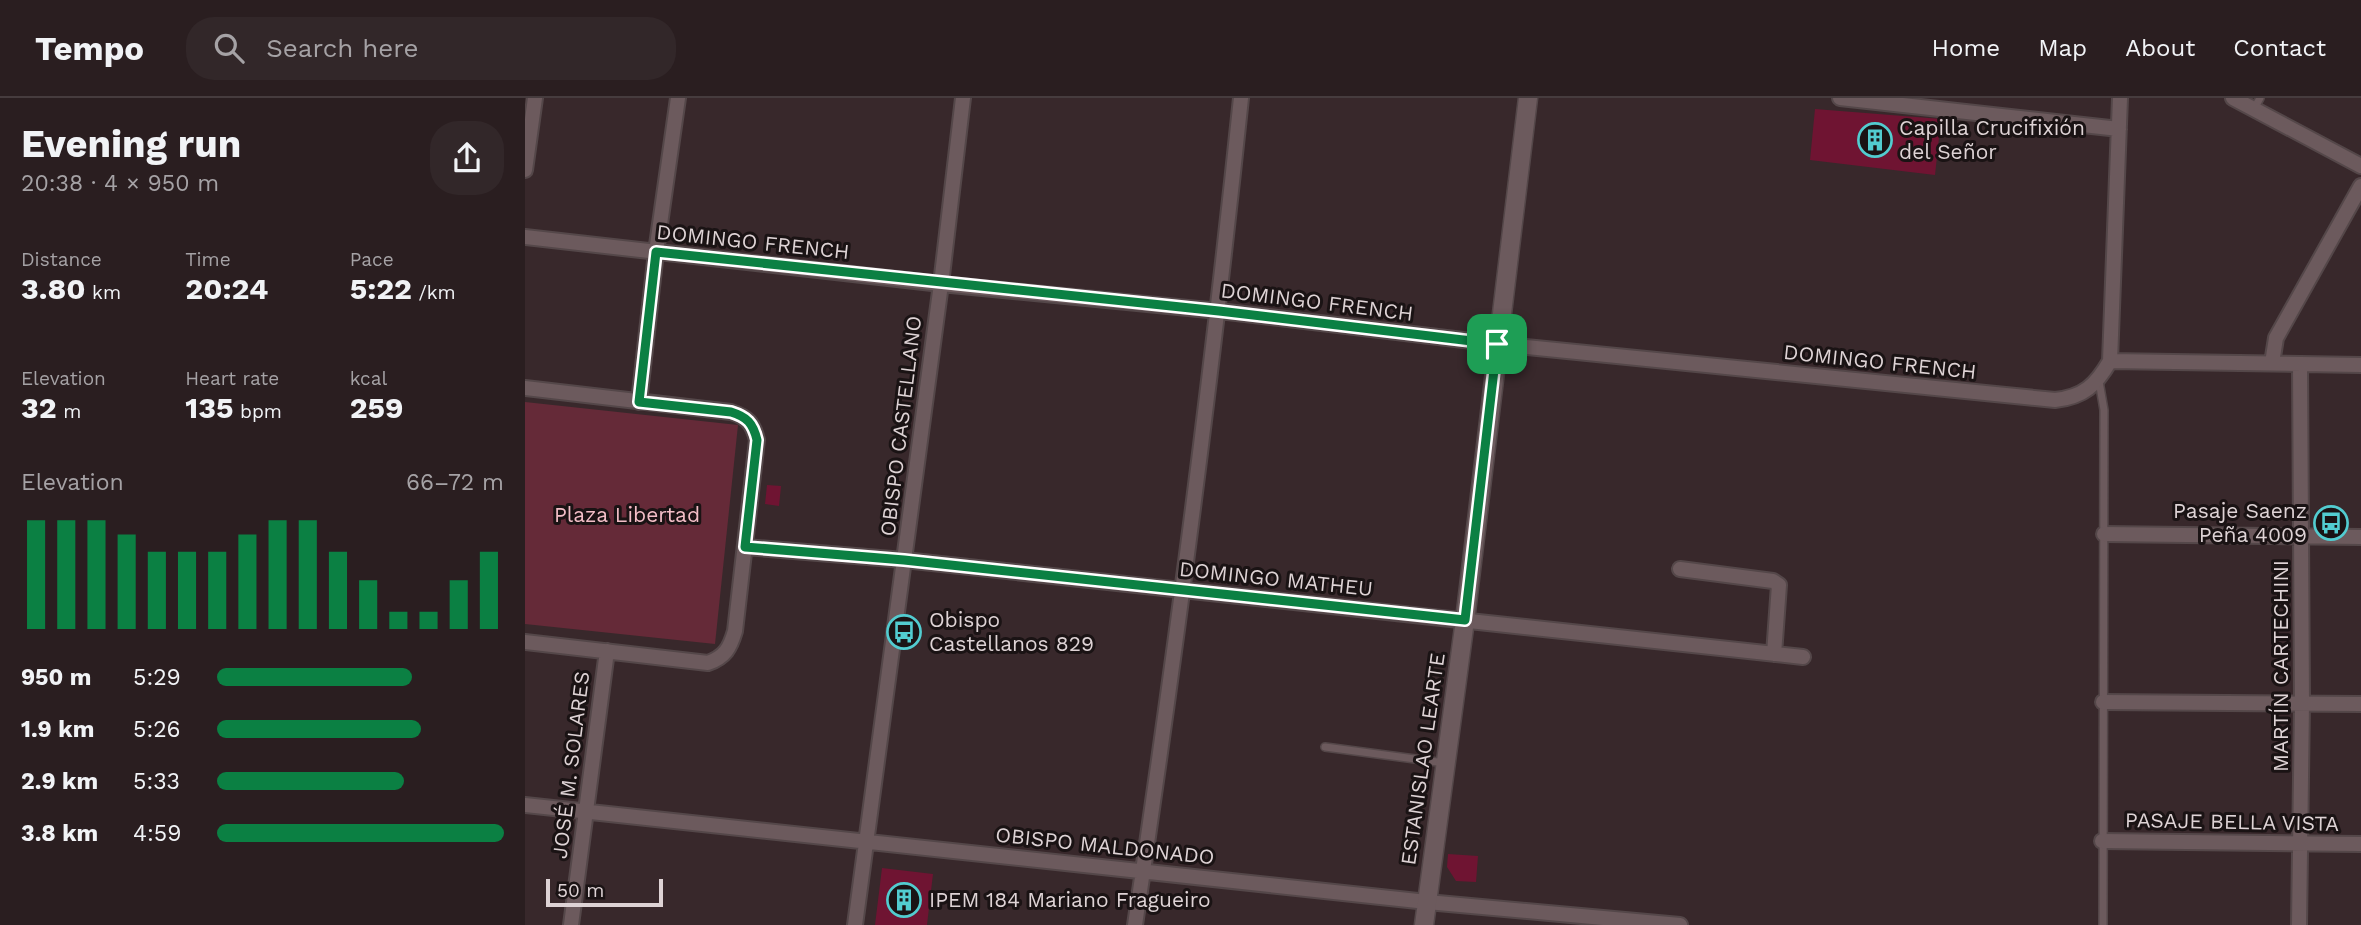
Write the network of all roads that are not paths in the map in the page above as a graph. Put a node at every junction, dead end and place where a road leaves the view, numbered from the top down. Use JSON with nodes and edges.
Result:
{"nodes":[{"id":1,"x":535,"y":98,"type":"edge"},
{"id":2,"x":678,"y":98,"type":"edge"},
{"id":3,"x":963,"y":98,"type":"edge"},
{"id":4,"x":1241,"y":98,"type":"edge"},
{"id":5,"x":1528,"y":98,"type":"edge"},
{"id":6,"x":1846,"y":98,"type":"edge"},
{"id":7,"x":2120,"y":98,"type":"edge"},
{"id":8,"x":2234,"y":98,"type":"edge"},
{"id":9,"x":2257,"y":103,"type":"edge"},
{"id":10,"x":2119,"y":129,"type":"junction"},
{"id":11,"x":2361,"y":166,"type":"edge"},
{"id":12,"x":525,"y":170,"type":"edge"},
{"id":13,"x":2361,"y":186,"type":"edge"},
{"id":14,"x":525,"y":237,"type":"edge"},
{"id":15,"x":656,"y":252,"type":"junction"},
{"id":16,"x":941,"y":284,"type":"junction"},
{"id":17,"x":1219,"y":311,"type":"junction"},
{"id":18,"x":1497,"y":344,"type":"junction"},
{"id":19,"x":2110,"y":361,"type":"junction"},
{"id":20,"x":2272,"y":363,"type":"junction"},
{"id":21,"x":2300,"y":364,"type":"junction"},
{"id":22,"x":2361,"y":365,"type":"edge"},
{"id":23,"x":2099,"y":381,"type":"junction"},
{"id":24,"x":525,"y":388,"type":"edge"},
{"id":25,"x":639,"y":402,"type":"junction"},
{"id":26,"x":2104,"y":534,"type":"junction"},
{"id":27,"x":2302,"y":537,"type":"junction"},
{"id":28,"x":2361,"y":537,"type":"edge"},
{"id":29,"x":745,"y":547,"type":"junction"},
{"id":30,"x":904,"y":560,"type":"junction"},
{"id":31,"x":1680,"y":569,"type":"dead end"},
{"id":32,"x":1184,"y":591,"type":"junction"},
{"id":33,"x":1465,"y":620,"type":"junction"},
{"id":34,"x":525,"y":642,"type":"edge"},
{"id":35,"x":607,"y":651,"type":"junction"},
{"id":36,"x":1774,"y":654,"type":"junction"},
{"id":37,"x":1803,"y":657,"type":"dead end"},
{"id":38,"x":2103,"y":702,"type":"junction"},
{"id":39,"x":2302,"y":703,"type":"junction"},
{"id":40,"x":2361,"y":704,"type":"edge"},
{"id":41,"x":1325,"y":747,"type":"dead end"},
{"id":42,"x":1445,"y":763,"type":"junction"},
{"id":43,"x":525,"y":805,"type":"edge"},
{"id":44,"x":587,"y":811,"type":"junction"},
{"id":45,"x":2102,"y":841,"type":"junction"},
{"id":46,"x":866,"y":842,"type":"junction"},
{"id":47,"x":2301,"y":844,"type":"junction"},
{"id":48,"x":2361,"y":844,"type":"edge"},
{"id":49,"x":1143,"y":870,"type":"junction"},
{"id":50,"x":1427,"y":902,"type":"junction"},
{"id":51,"x":571,"y":925,"type":"edge"},
{"id":52,"x":855,"y":925,"type":"edge"},
{"id":53,"x":1135,"y":925,"type":"edge"},
{"id":54,"x":1424,"y":925,"type":"edge"},
{"id":55,"x":1681,"y":925,"type":"edge"},
{"id":56,"x":2103,"y":925,"type":"edge"},
{"id":57,"x":2299,"y":925,"type":"edge"}],
"edges":[{"from":1,"to":12,"type":"street"},
{"from":2,"to":15,"type":"street"},
{"from":3,"to":16,"type":"street","name":"OBISPO CASTELLANO"},
{"from":4,"to":17,"type":"street"},
{"from":5,"to":18,"type":"street","name":"ESTANISLAO LEARTE"},
{"from":6,"to":10,"type":"street"},
{"from":7,"to":10,"type":"street"},
{"from":8,"to":9,"type":"street"},
{"from":9,"to":11,"type":"street"},
{"from":10,"to":19,"type":"street"},
{"from":13,"to":20,"type":"street"},
{"from":14,"to":15,"type":"street","name":"DOMINGO FRENCH"},
{"from":15,"to":16,"type":"street","name":"DOMINGO FRENCH"},
{"from":15,"to":25,"type":"street"},
{"from":16,"to":17,"type":"street","name":"DOMINGO FRENCH"},
{"from":16,"to":30,"type":"street","name":"OBISPO CASTELLANO"},
{"from":17,"to":18,"type":"street","name":"DOMINGO FRENCH"},
{"from":17,"to":32,"type":"street"},
{"from":18,"to":23,"type":"street","name":"DOMINGO FRENCH"},
{"from":18,"to":33,"type":"street","name":"ESTANISLAO LEARTE"},
{"from":19,"to":20,"type":"street"},
{"from":19,"to":23,"type":"street"},
{"from":20,"to":21,"type":"street"},
{"from":21,"to":22,"type":"street"},
{"from":21,"to":27,"type":"street","name":"MARTÍN CARTECHINI"},
{"from":23,"to":26,"type":"lane"},
{"from":24,"to":25,"type":"street"},
{"from":25,"to":29,"type":"street"},
{"from":26,"to":27,"type":"street"},
{"from":26,"to":38,"type":"lane"},
{"from":27,"to":28,"type":"street"},
{"from":27,"to":39,"type":"street","name":"MARTÍN CARTECHINI"},
{"from":29,"to":30,"type":"street","name":"DOMINGO MATHEU"},
{"from":29,"to":35,"type":"street"},
{"from":30,"to":32,"type":"street","name":"DOMINGO MATHEU"},
{"from":30,"to":46,"type":"street","name":"OBISPO CASTELLANO"},
{"from":31,"to":36,"type":"street"},
{"from":32,"to":33,"type":"street","name":"DOMINGO MATHEU"},
{"from":32,"to":49,"type":"street"},
{"from":33,"to":36,"type":"street","name":"DOMINGO MATHEU"},
{"from":33,"to":42,"type":"street","name":"ESTANISLAO LEARTE"},
{"from":34,"to":35,"type":"street"},
{"from":35,"to":44,"type":"street","name":"JOSÉ M. SOLARES"},
{"from":36,"to":37,"type":"street","name":"DOMINGO MATHEU"},
{"from":38,"to":39,"type":"street"},
{"from":38,"to":45,"type":"lane"},
{"from":39,"to":40,"type":"street"},
{"from":39,"to":47,"type":"street","name":"MARTÍN CARTECHINI"},
{"from":41,"to":42,"type":"lane"},
{"from":42,"to":50,"type":"street","name":"ESTANISLAO LEARTE"},
{"from":43,"to":44,"type":"street","name":"OBISPO MALDONADO"},
{"from":44,"to":46,"type":"street","name":"OBISPO MALDONADO"},
{"from":44,"to":51,"type":"street","name":"JOSÉ M. SOLARES"},
{"from":45,"to":47,"type":"street","name":"PASAJE BELLA VISTA"},
{"from":45,"to":56,"type":"lane"},
{"from":46,"to":49,"type":"street","name":"OBISPO MALDONADO"},
{"from":46,"to":52,"type":"street","name":"OBISPO CASTELLANO"},
{"from":47,"to":48,"type":"street","name":"PASAJE BELLA VISTA"},
{"from":47,"to":57,"type":"street","name":"MARTÍN CARTECHINI"},
{"from":49,"to":50,"type":"street","name":"OBISPO MALDONADO"},
{"from":49,"to":53,"type":"street"},
{"from":50,"to":54,"type":"street","name":"ESTANISLAO LEARTE"},
{"from":50,"to":55,"type":"street","name":"OBISPO MALDONADO"}]}
